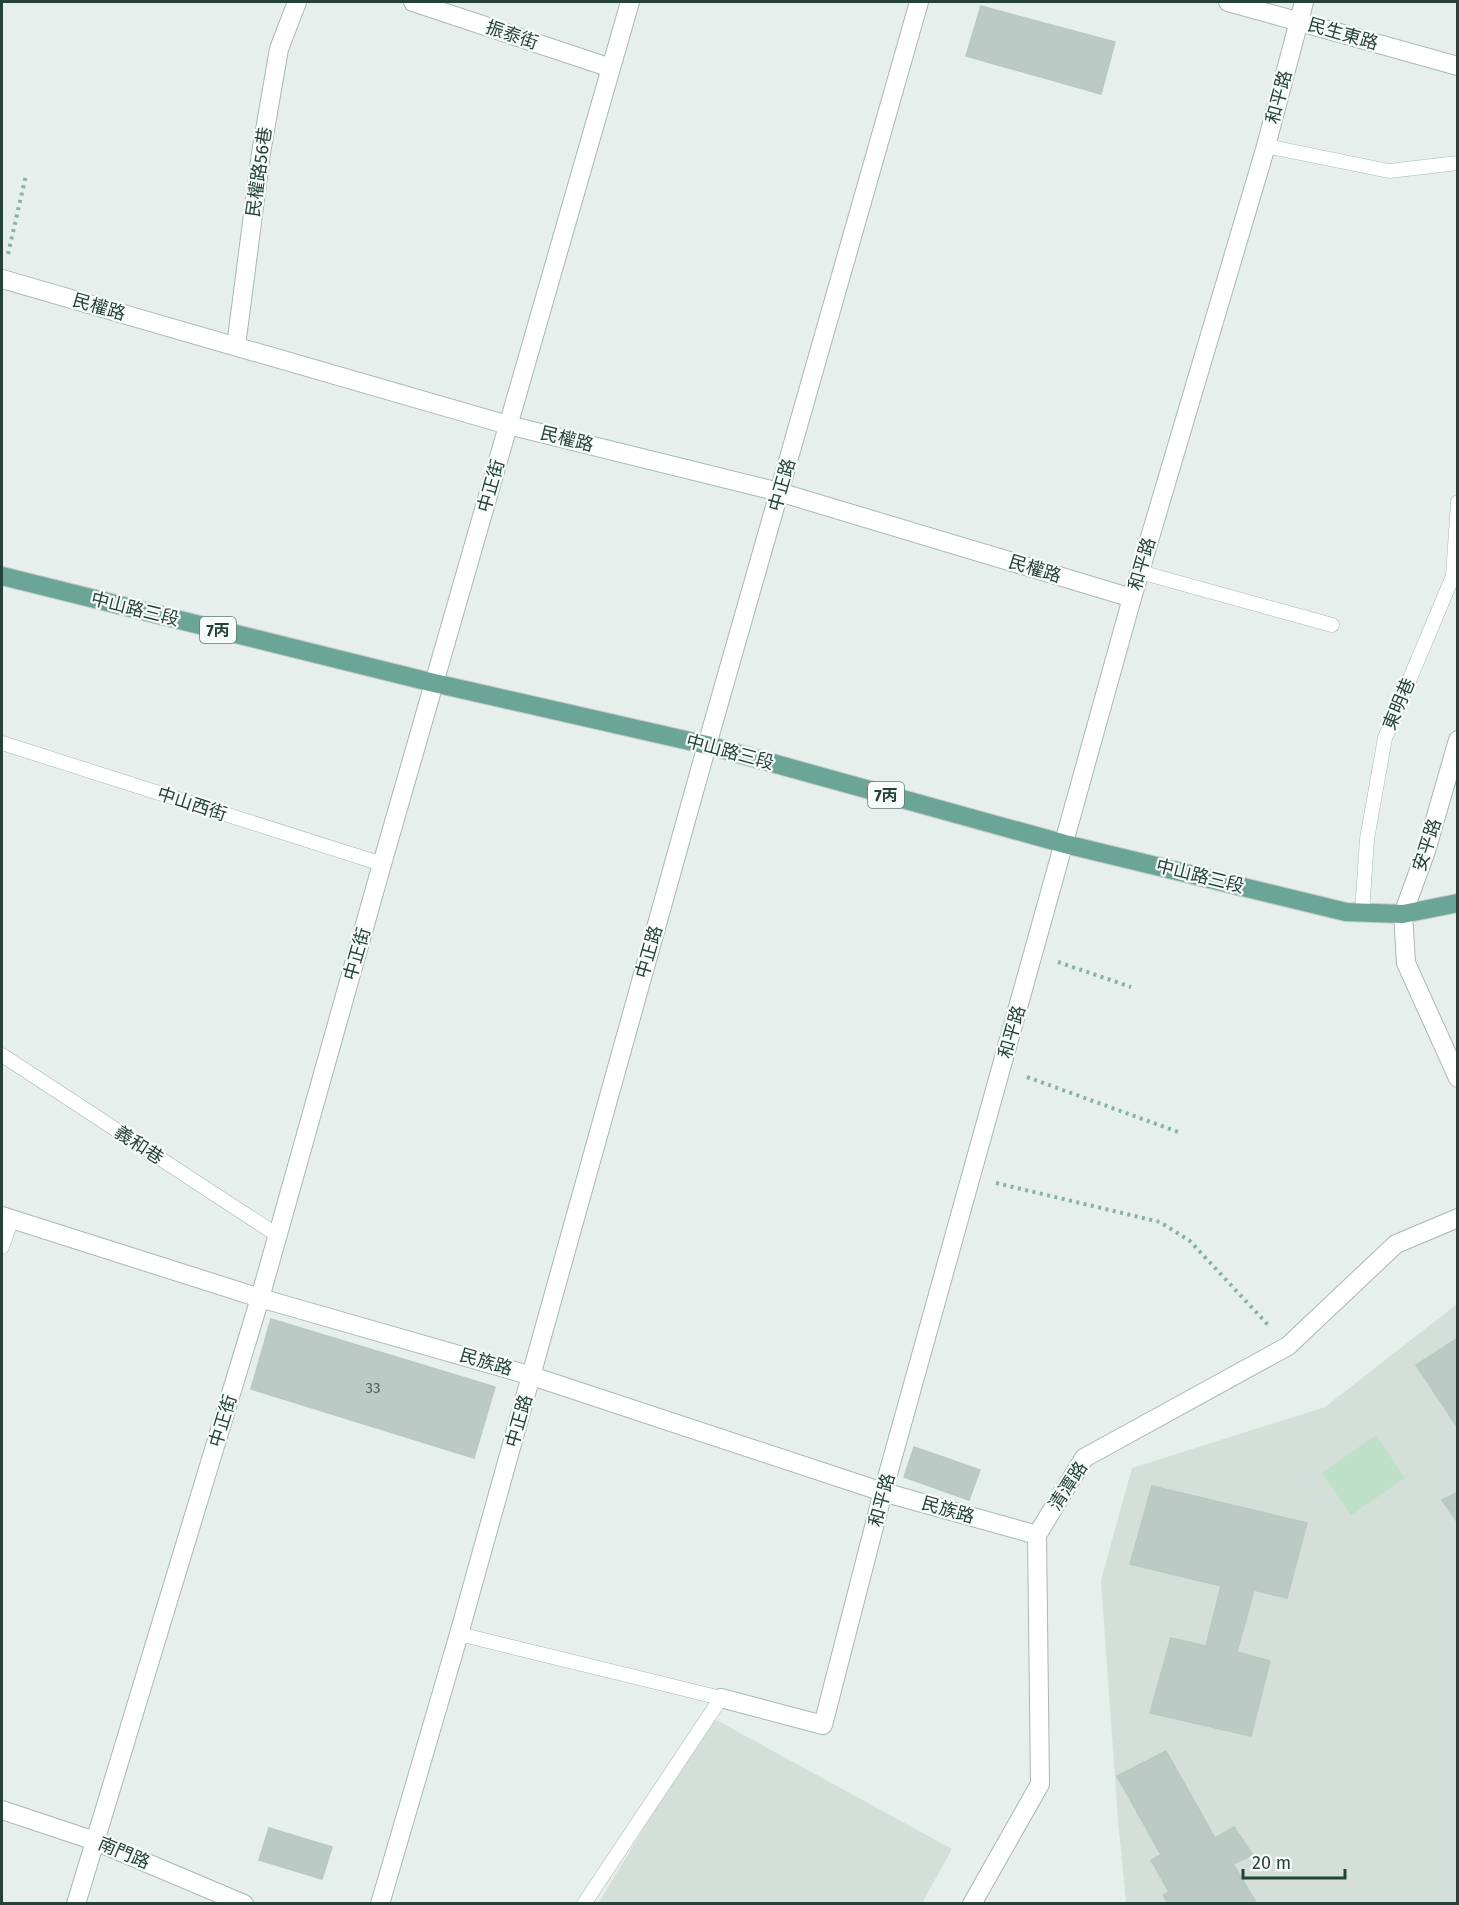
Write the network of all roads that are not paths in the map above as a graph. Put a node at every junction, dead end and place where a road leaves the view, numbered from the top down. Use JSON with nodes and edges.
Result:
{"nodes":[{"id":1,"x":297,"y":2,"type":"edge"},
{"id":2,"x":413,"y":2,"type":"edge"},
{"id":3,"x":630,"y":2,"type":"edge"},
{"id":4,"x":920,"y":2,"type":"edge"},
{"id":5,"x":1228,"y":2,"type":"edge"},
{"id":6,"x":1304,"y":2,"type":"edge"},
{"id":7,"x":1299,"y":22,"type":"junction"},
{"id":8,"x":1458,"y":66,"type":"edge"},
{"id":9,"x":611,"y":68,"type":"junction"},
{"id":10,"x":1266,"y":146,"type":"junction"},
{"id":11,"x":1458,"y":163,"type":"edge"},
{"id":12,"x":2,"y":279,"type":"edge"},
{"id":13,"x":236,"y":346,"type":"junction"},
{"id":14,"x":508,"y":424,"type":"junction"},
{"id":15,"x":779,"y":492,"type":"junction"},
{"id":16,"x":1458,"y":502,"type":"edge"},
{"id":17,"x":1140,"y":572,"type":"junction"},
{"id":18,"x":2,"y":576,"type":"edge"},
{"id":19,"x":1132,"y":598,"type":"junction"},
{"id":20,"x":1332,"y":625,"type":"dead end"},
{"id":21,"x":434,"y":683,"type":"junction"},
{"id":22,"x":1458,"y":740,"type":"edge"},
{"id":23,"x":2,"y":743,"type":"edge"},
{"id":24,"x":707,"y":745,"type":"junction"},
{"id":25,"x":1065,"y":844,"type":"junction"},
{"id":26,"x":382,"y":864,"type":"junction"},
{"id":27,"x":1458,"y":903,"type":"edge"},
{"id":28,"x":1362,"y":913,"type":"junction"},
{"id":29,"x":1403,"y":914,"type":"junction"},
{"id":30,"x":2,"y":1054,"type":"edge"},
{"id":31,"x":1458,"y":1078,"type":"edge"},
{"id":32,"x":7,"y":1217,"type":"edge"},
{"id":33,"x":1458,"y":1218,"type":"edge"},
{"id":34,"x":277,"y":1235,"type":"junction"},
{"id":35,"x":2,"y":1247,"type":"edge"},
{"id":36,"x":260,"y":1298,"type":"junction"},
{"id":37,"x":532,"y":1376,"type":"junction"},
{"id":38,"x":884,"y":1492,"type":"junction"},
{"id":39,"x":1037,"y":1535,"type":"junction"},
{"id":40,"x":459,"y":1634,"type":"junction"},
{"id":41,"x":721,"y":1698,"type":"junction"},
{"id":42,"x":2,"y":1810,"type":"edge"},
{"id":43,"x":95,"y":1841,"type":"junction"},
{"id":44,"x":76,"y":1904,"type":"edge"},
{"id":45,"x":244,"y":1904,"type":"edge"},
{"id":46,"x":380,"y":1904,"type":"edge"},
{"id":47,"x":584,"y":1904,"type":"edge"},
{"id":48,"x":972,"y":1904,"type":"edge"}],
"edges":[{"from":1,"to":13,"type":"street","name":"民權路56巷"},
{"from":2,"to":9,"type":"street","name":"振泰街"},
{"from":3,"to":9,"type":"street","name":"中正街"},
{"from":4,"to":15,"type":"street","name":"中正路"},
{"from":5,"to":7,"type":"street","name":"民生東路"},
{"from":6,"to":7,"type":"street","name":"和平路"},
{"from":7,"to":8,"type":"street","name":"民生東路"},
{"from":7,"to":10,"type":"street","name":"和平路"},
{"from":9,"to":14,"type":"street","name":"中正街"},
{"from":10,"to":11,"type":"lane"},
{"from":10,"to":17,"type":"street","name":"和平路"},
{"from":12,"to":13,"type":"street","name":"民權路"},
{"from":13,"to":14,"type":"street","name":"民權路"},
{"from":14,"to":15,"type":"street","name":"民權路"},
{"from":14,"to":21,"type":"street","name":"中正街"},
{"from":15,"to":19,"type":"street","name":"民權路"},
{"from":15,"to":24,"type":"street","name":"中正路"},
{"from":16,"to":28,"type":"lane","name":"東明巷"},
{"from":17,"to":19,"type":"street","name":"和平路"},
{"from":17,"to":20,"type":"lane"},
{"from":18,"to":21,"type":"main road","name":"中山路三段","number":"7丙"},
{"from":19,"to":25,"type":"street","name":"和平路"},
{"from":21,"to":24,"type":"main road","name":"中山路三段","number":"7丙"},
{"from":21,"to":26,"type":"street","name":"中正街"},
{"from":22,"to":29,"type":"street","name":"安平路"},
{"from":23,"to":26,"type":"lane","name":"中山西街"},
{"from":24,"to":25,"type":"main road","name":"中山路三段","number":"7丙"},
{"from":24,"to":37,"type":"street","name":"中正路"},
{"from":25,"to":28,"type":"main road","name":"中山路三段","number":"7丙"},
{"from":25,"to":38,"type":"street","name":"和平路"},
{"from":26,"to":34,"type":"street","name":"中正街"},
{"from":27,"to":29,"type":"main road","name":"中山路三段","number":"7丙"},
{"from":28,"to":29,"type":"main road","name":"中山路三段","number":"7丙"},
{"from":29,"to":31,"type":"street"},
{"from":30,"to":34,"type":"lane","name":"義和巷"},
{"from":32,"to":35,"type":"lane"},
{"from":32,"to":36,"type":"street","name":"民族路"},
{"from":33,"to":39,"type":"street","name":"清潭路"},
{"from":34,"to":36,"type":"street","name":"中正街"},
{"from":36,"to":37,"type":"street","name":"民族路"},
{"from":36,"to":43,"type":"street","name":"中正街"},
{"from":37,"to":38,"type":"street","name":"民族路"},
{"from":37,"to":40,"type":"street","name":"中正路"},
{"from":38,"to":39,"type":"street","name":"民族路"},
{"from":38,"to":41,"type":"street","name":"和平路"},
{"from":39,"to":48,"type":"street"},
{"from":40,"to":41,"type":"lane"},
{"from":40,"to":46,"type":"street","name":"中正路"},
{"from":41,"to":47,"type":"lane"},
{"from":42,"to":43,"type":"street","name":"南門路"},
{"from":43,"to":44,"type":"street","name":"中正街"},
{"from":43,"to":45,"type":"street","name":"南門路"}]}
